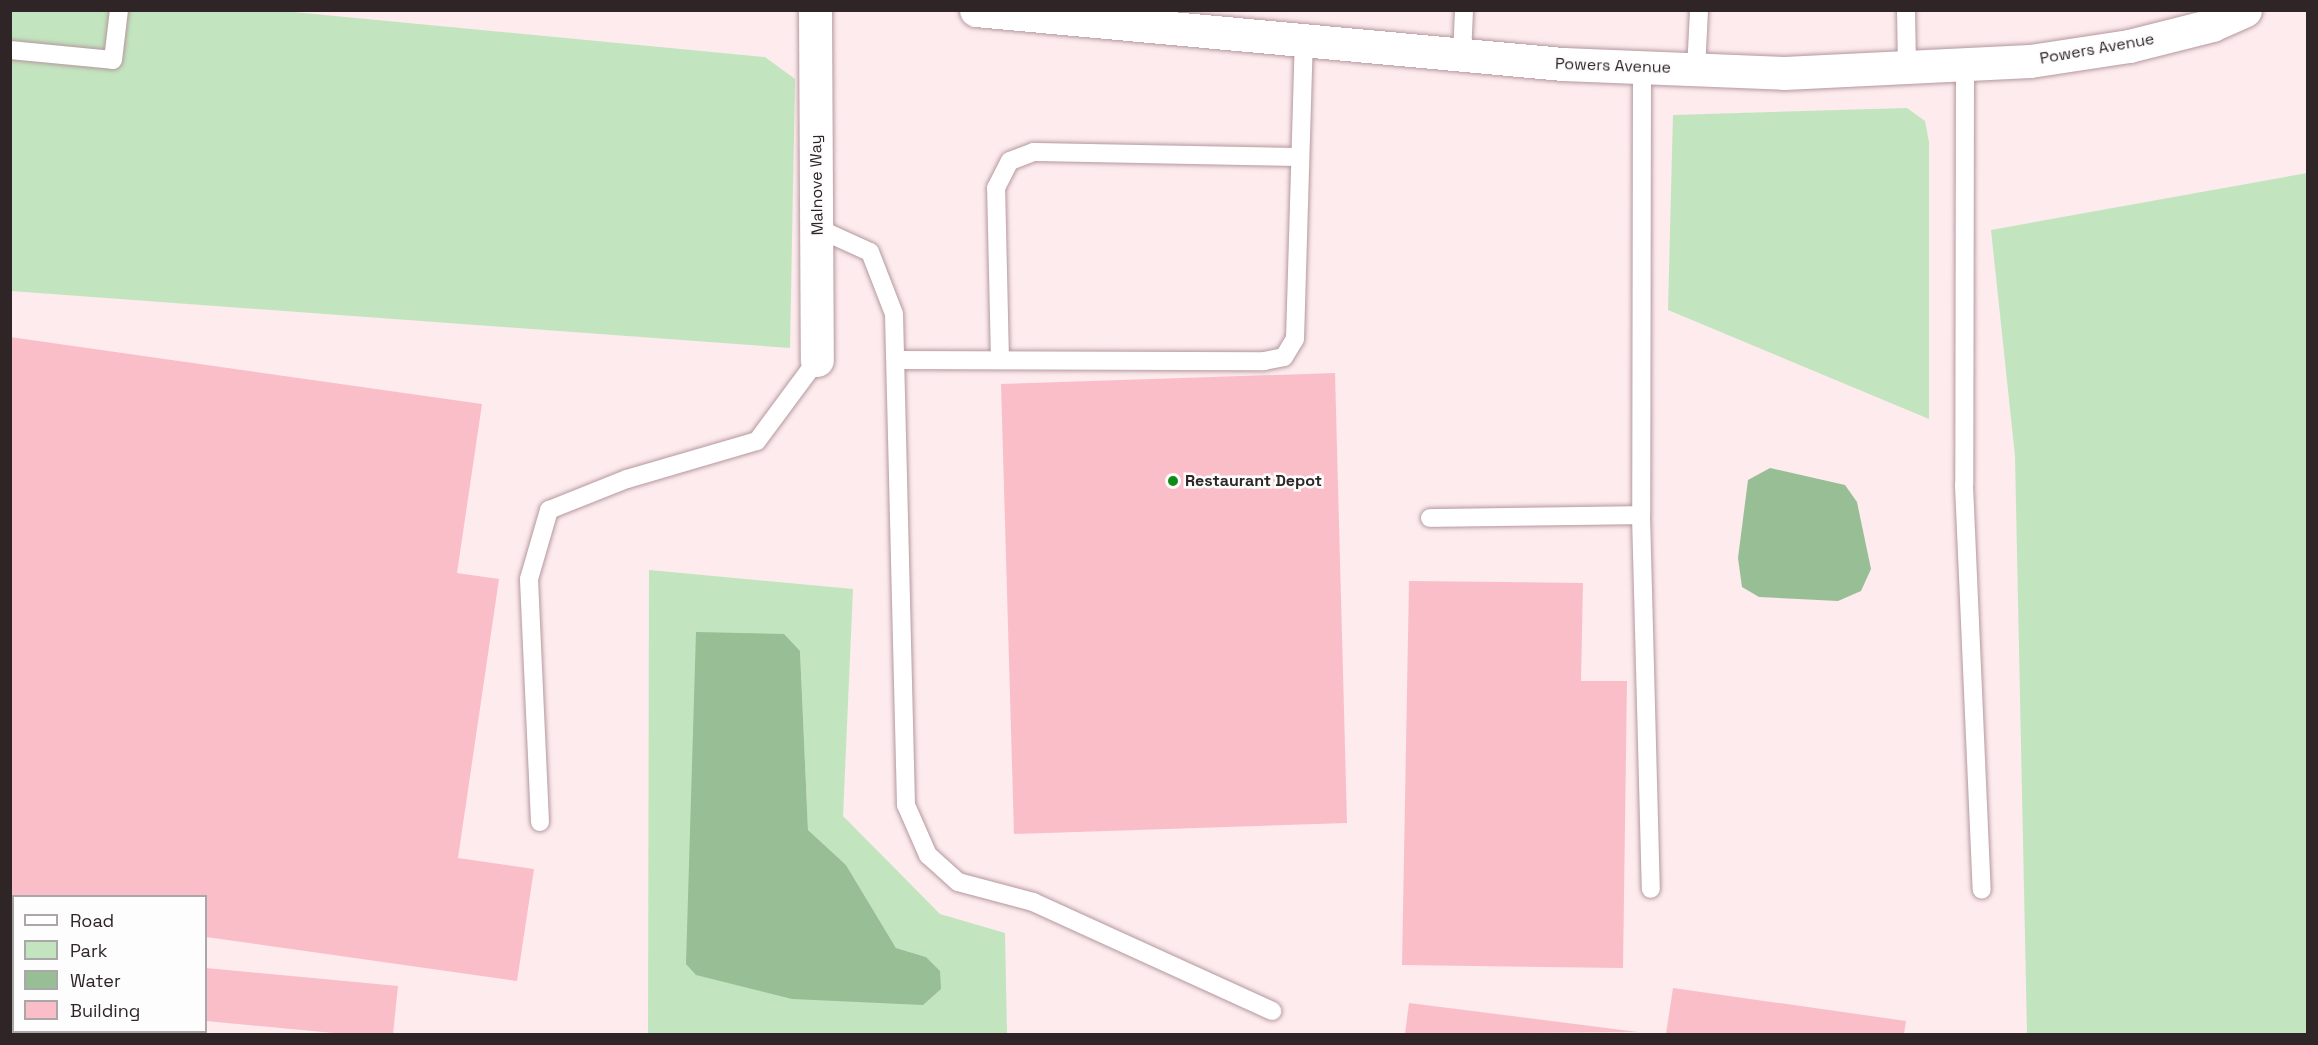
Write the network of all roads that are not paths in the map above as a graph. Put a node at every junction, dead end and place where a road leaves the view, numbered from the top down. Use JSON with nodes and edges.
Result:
{"nodes":[{"id":1,"x":119,"y":10,"type":"edge"},
{"id":2,"x":815,"y":10,"type":"edge"},
{"id":3,"x":976,"y":10,"type":"edge"},
{"id":4,"x":1464,"y":10,"type":"edge"},
{"id":5,"x":1699,"y":10,"type":"edge"},
{"id":6,"x":1906,"y":10,"type":"edge"},
{"id":7,"x":2246,"y":10,"type":"edge"},
{"id":8,"x":1304,"y":41,"type":"junction"},
{"id":9,"x":10,"y":50,"type":"edge"},
{"id":10,"x":1462,"y":56,"type":"junction"},
{"id":11,"x":1907,"y":66,"type":"junction"},
{"id":12,"x":1965,"y":66,"type":"junction"},
{"id":13,"x":1642,"y":67,"type":"junction"},
{"id":14,"x":1696,"y":70,"type":"junction"},
{"id":15,"x":1300,"y":157,"type":"junction"},
{"id":16,"x":817,"y":228,"type":"junction"},
{"id":17,"x":817,"y":360,"type":"joint"},
{"id":18,"x":896,"y":360,"type":"junction"},
{"id":19,"x":1000,"y":360,"type":"junction"},
{"id":20,"x":1641,"y":514,"type":"junction"},
{"id":21,"x":1430,"y":518,"type":"dead end"},
{"id":22,"x":540,"y":822,"type":"dead end"},
{"id":23,"x":1651,"y":889,"type":"dead end"},
{"id":24,"x":1982,"y":890,"type":"dead end"},
{"id":25,"x":1272,"y":1011,"type":"dead end"}],
"edges":[{"from":1,"to":9,"type":"lane"},
{"from":2,"to":16,"type":"street","name":"Malnove Way"},
{"from":3,"to":8,"type":"street","name":"Powers Avenue"},
{"from":4,"to":10,"type":"lane"},
{"from":5,"to":14,"type":"lane"},
{"from":6,"to":11,"type":"lane"},
{"from":7,"to":12,"type":"street","name":"Powers Avenue"},
{"from":8,"to":10,"type":"street","name":"Powers Avenue"},
{"from":8,"to":15,"type":"lane"},
{"from":10,"to":13,"type":"street","name":"Powers Avenue"},
{"from":11,"to":12,"type":"street","name":"Powers Avenue"},
{"from":11,"to":14,"type":"street","name":"Powers Avenue"},
{"from":12,"to":24,"type":"lane"},
{"from":13,"to":14,"type":"street","name":"Powers Avenue"},
{"from":13,"to":20,"type":"lane"},
{"from":15,"to":19,"type":"lane"},
{"from":15,"to":19,"type":"lane"},
{"from":16,"to":17,"type":"street","name":"Malnove Way"},
{"from":16,"to":18,"type":"lane"},
{"from":17,"to":22,"type":"lane"},
{"from":18,"to":19,"type":"lane"},
{"from":18,"to":25,"type":"lane"},
{"from":20,"to":21,"type":"lane"},
{"from":20,"to":23,"type":"lane"}]}
